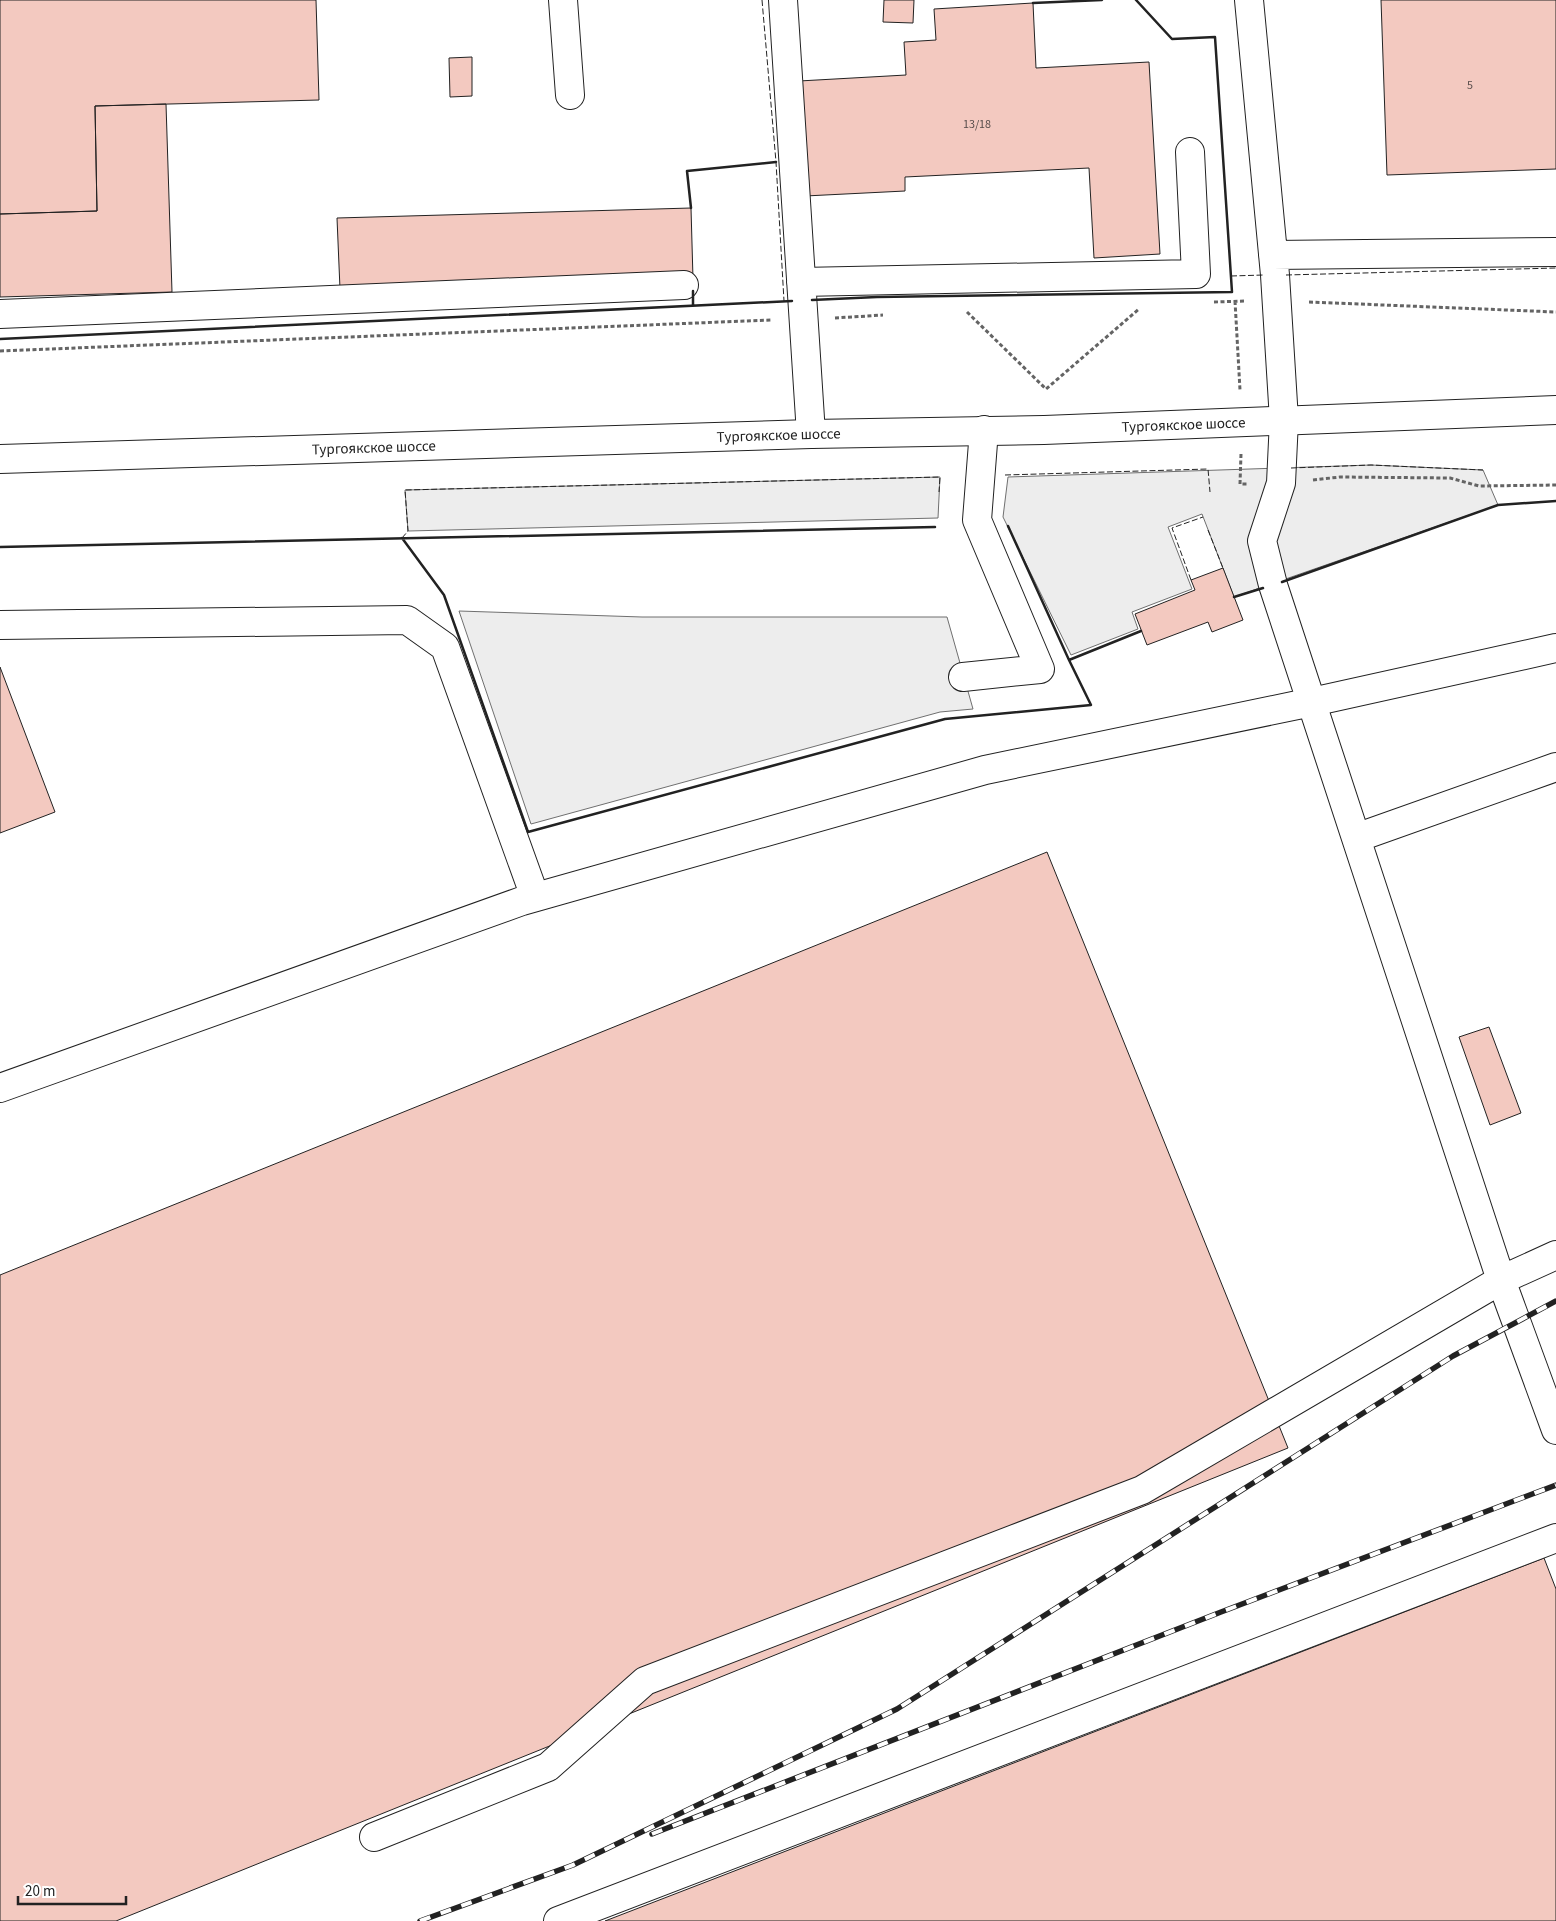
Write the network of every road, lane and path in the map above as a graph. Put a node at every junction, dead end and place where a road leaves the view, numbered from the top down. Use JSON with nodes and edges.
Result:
{"nodes":[{"id":1,"x":564,"y":0,"type":"edge"},
{"id":2,"x":783,"y":0,"type":"edge"},
{"id":3,"x":1250,"y":0,"type":"edge"},
{"id":4,"x":570,"y":95,"type":"dead end"},
{"id":5,"x":1190,"y":152,"type":"dead end"},
{"id":6,"x":1556,"y":252,"type":"edge"},
{"id":7,"x":1273,"y":256,"type":"junction"},
{"id":8,"x":801,"y":282,"type":"junction"},
{"id":9,"x":684,"y":285,"type":"dead end"},
{"id":10,"x":1145,"y":304,"type":"dead end"},
{"id":11,"x":966,"y":312,"type":"dead end"},
{"id":12,"x":0,"y":314,"type":"edge"},
{"id":13,"x":1556,"y":410,"type":"edge"},
{"id":14,"x":1284,"y":420,"type":"junction"},
{"id":15,"x":984,"y":430,"type":"junction"},
{"id":16,"x":811,"y":434,"type":"junction"},
{"id":17,"x":0,"y":459,"type":"edge"},
{"id":18,"x":0,"y":626,"type":"edge"},
{"id":19,"x":1556,"y":648,"type":"edge"},
{"id":20,"x":962,"y":677,"type":"dead end"},
{"id":21,"x":1312,"y":702,"type":"junction"},
{"id":22,"x":1556,"y":767,"type":"edge"},
{"id":23,"x":1356,"y":838,"type":"junction"},
{"id":24,"x":535,"y":897,"type":"junction"},
{"id":25,"x":0,"y":1088,"type":"edge"},
{"id":26,"x":1556,"y":1255,"type":"edge"},
{"id":27,"x":1501,"y":1280,"type":"junction"},
{"id":28,"x":1556,"y":1430,"type":"edge"},
{"id":29,"x":1556,"y":1538,"type":"edge"},
{"id":30,"x":374,"y":1836,"type":"dead end"},
{"id":31,"x":558,"y":1921,"type":"edge"}],
"edges":[{"from":1,"to":4,"type":"main road"},
{"from":2,"to":8,"type":"main road"},
{"from":3,"to":7,"type":"main road"},
{"from":5,"to":8,"type":"main road"},
{"from":6,"to":7,"type":"main road"},
{"from":7,"to":14,"type":"main road"},
{"from":8,"to":16,"type":"main road"},
{"from":9,"to":12,"type":"main road"},
{"from":10,"to":11,"type":"path"},
{"from":13,"to":14,"type":"main road","name":"Тургоякское шоссе"},
{"from":14,"to":15,"type":"main road","name":"Тургоякское шоссе"},
{"from":14,"to":21,"type":"main road"},
{"from":15,"to":16,"type":"main road","name":"Тургоякское шоссе"},
{"from":15,"to":20,"type":"main road"},
{"from":16,"to":17,"type":"main road","name":"Тургоякское шоссе"},
{"from":18,"to":24,"type":"main road"},
{"from":19,"to":21,"type":"main road"},
{"from":21,"to":23,"type":"main road"},
{"from":21,"to":24,"type":"main road"},
{"from":22,"to":23,"type":"main road"},
{"from":23,"to":27,"type":"main road"},
{"from":24,"to":25,"type":"main road"},
{"from":26,"to":27,"type":"main road"},
{"from":27,"to":28,"type":"main road"},
{"from":27,"to":30,"type":"main road"},
{"from":29,"to":31,"type":"main road"}]}
